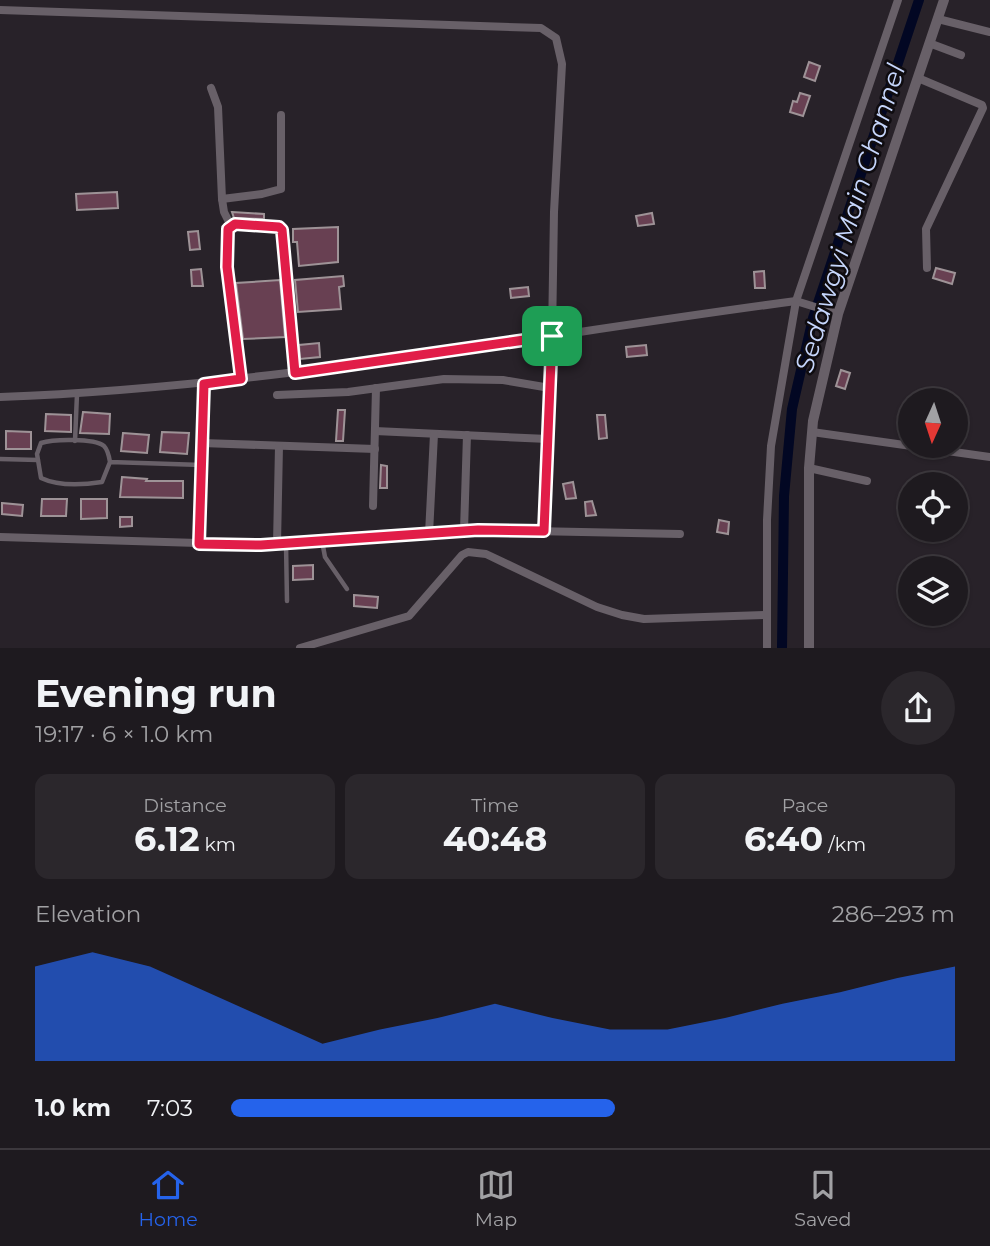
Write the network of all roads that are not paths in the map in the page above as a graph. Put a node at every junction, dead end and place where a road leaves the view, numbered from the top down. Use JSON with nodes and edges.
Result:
{"nodes":[{"id":1,"x":898,"y":0,"type":"edge"},
{"id":2,"x":944,"y":0,"type":"edge"},
{"id":3,"x":0,"y":10,"type":"edge"},
{"id":4,"x":938,"y":19,"type":"junction"},
{"id":5,"x":990,"y":32,"type":"edge"},
{"id":6,"x":929,"y":43,"type":"junction"},
{"id":7,"x":961,"y":55,"type":"dead end"},
{"id":8,"x":918,"y":78,"type":"junction"},
{"id":9,"x":211,"y":88,"type":"dead end"},
{"id":10,"x":281,"y":115,"type":"dead end"},
{"id":11,"x":222,"y":199,"type":"junction"},
{"id":12,"x":231,"y":226,"type":"junction"},
{"id":13,"x":927,"y":268,"type":"dead end"},
{"id":14,"x":796,"y":301,"type":"junction"},
{"id":15,"x":834,"y":313,"type":"junction"},
{"id":16,"x":552,"y":336,"type":"junction"},
{"id":17,"x":295,"y":373,"type":"junction"},
{"id":18,"x":241,"y":379,"type":"junction"},
{"id":19,"x":204,"y":384,"type":"junction"},
{"id":20,"x":376,"y":388,"type":"junction"},
{"id":21,"x":550,"y":388,"type":"junction"},
{"id":22,"x":77,"y":394,"type":"junction"},
{"id":23,"x":277,"y":395,"type":"dead end"},
{"id":24,"x":0,"y":397,"type":"edge"},
{"id":25,"x":375,"y":431,"type":"junction"},
{"id":26,"x":812,"y":432,"type":"junction"},
{"id":27,"x":434,"y":434,"type":"junction"},
{"id":28,"x":467,"y":435,"type":"junction"},
{"id":29,"x":548,"y":439,"type":"junction"},
{"id":30,"x":75,"y":441,"type":"junction"},
{"id":31,"x":202,"y":443,"type":"junction"},
{"id":32,"x":279,"y":446,"type":"junction"},
{"id":33,"x":374,"y":449,"type":"junction"},
{"id":34,"x":990,"y":457,"type":"edge"},
{"id":35,"x":0,"y":459,"type":"edge"},
{"id":36,"x":38,"y":460,"type":"junction"},
{"id":37,"x":110,"y":462,"type":"junction"},
{"id":38,"x":202,"y":465,"type":"junction"},
{"id":39,"x":809,"y":468,"type":"junction"},
{"id":40,"x":867,"y":481,"type":"dead end"},
{"id":41,"x":373,"y":506,"type":"dead end"},
{"id":42,"x":464,"y":531,"type":"junction"},
{"id":43,"x":544,"y":531,"type":"junction"},
{"id":44,"x":429,"y":534,"type":"junction"},
{"id":45,"x":680,"y":534,"type":"dead end"},
{"id":46,"x":0,"y":537,"type":"edge"},
{"id":47,"x":322,"y":541,"type":"junction"},
{"id":48,"x":199,"y":544,"type":"junction"},
{"id":49,"x":282,"y":544,"type":"junction"},
{"id":50,"x":347,"y":589,"type":"dead end"},
{"id":51,"x":287,"y":601,"type":"dead end"},
{"id":52,"x":766,"y":615,"type":"junction"},
{"id":53,"x":300,"y":648,"type":"edge"},
{"id":54,"x":766,"y":648,"type":"edge"},
{"id":55,"x":809,"y":648,"type":"edge"}],
"edges":[{"from":1,"to":14,"type":"street"},
{"from":2,"to":4,"type":"street"},
{"from":3,"to":16,"type":"street"},
{"from":4,"to":5,"type":"street"},
{"from":4,"to":6,"type":"street"},
{"from":6,"to":7,"type":"street"},
{"from":6,"to":8,"type":"street"},
{"from":8,"to":13,"type":"street"},
{"from":8,"to":15,"type":"street"},
{"from":9,"to":11,"type":"street"},
{"from":10,"to":11,"type":"street"},
{"from":11,"to":12,"type":"street"},
{"from":12,"to":17,"type":"street"},
{"from":12,"to":18,"type":"street"},
{"from":14,"to":15,"type":"street"},
{"from":14,"to":16,"type":"street"},
{"from":14,"to":52,"type":"street"},
{"from":15,"to":26,"type":"street"},
{"from":16,"to":17,"type":"street"},
{"from":16,"to":21,"type":"street"},
{"from":17,"to":18,"type":"street"},
{"from":18,"to":19,"type":"street"},
{"from":19,"to":22,"type":"street"},
{"from":19,"to":31,"type":"street"},
{"from":20,"to":21,"type":"street"},
{"from":20,"to":23,"type":"street"},
{"from":20,"to":25,"type":"street"},
{"from":21,"to":29,"type":"street"},
{"from":22,"to":24,"type":"street"},
{"from":22,"to":30,"type":"lane"},
{"from":25,"to":27,"type":"street"},
{"from":25,"to":33,"type":"street"},
{"from":26,"to":34,"type":"street"},
{"from":26,"to":39,"type":"street"},
{"from":27,"to":28,"type":"street"},
{"from":27,"to":44,"type":"street"},
{"from":28,"to":29,"type":"street"},
{"from":28,"to":42,"type":"street"},
{"from":29,"to":43,"type":"street"},
{"from":30,"to":36,"type":"lane"},
{"from":30,"to":37,"type":"lane"},
{"from":31,"to":32,"type":"street"},
{"from":31,"to":38,"type":"street"},
{"from":32,"to":33,"type":"street"},
{"from":32,"to":49,"type":"street"},
{"from":33,"to":41,"type":"street"},
{"from":35,"to":36,"type":"lane"},
{"from":36,"to":37,"type":"lane"},
{"from":37,"to":38,"type":"lane"},
{"from":38,"to":48,"type":"street"},
{"from":39,"to":40,"type":"street"},
{"from":39,"to":55,"type":"street"},
{"from":42,"to":43,"type":"street"},
{"from":42,"to":44,"type":"street"},
{"from":43,"to":45,"type":"street"},
{"from":44,"to":47,"type":"street"},
{"from":46,"to":48,"type":"street"},
{"from":47,"to":49,"type":"street"},
{"from":47,"to":50,"type":"lane"},
{"from":48,"to":49,"type":"street"},
{"from":49,"to":51,"type":"lane"},
{"from":52,"to":53,"type":"street"},
{"from":52,"to":54,"type":"street"}]}
